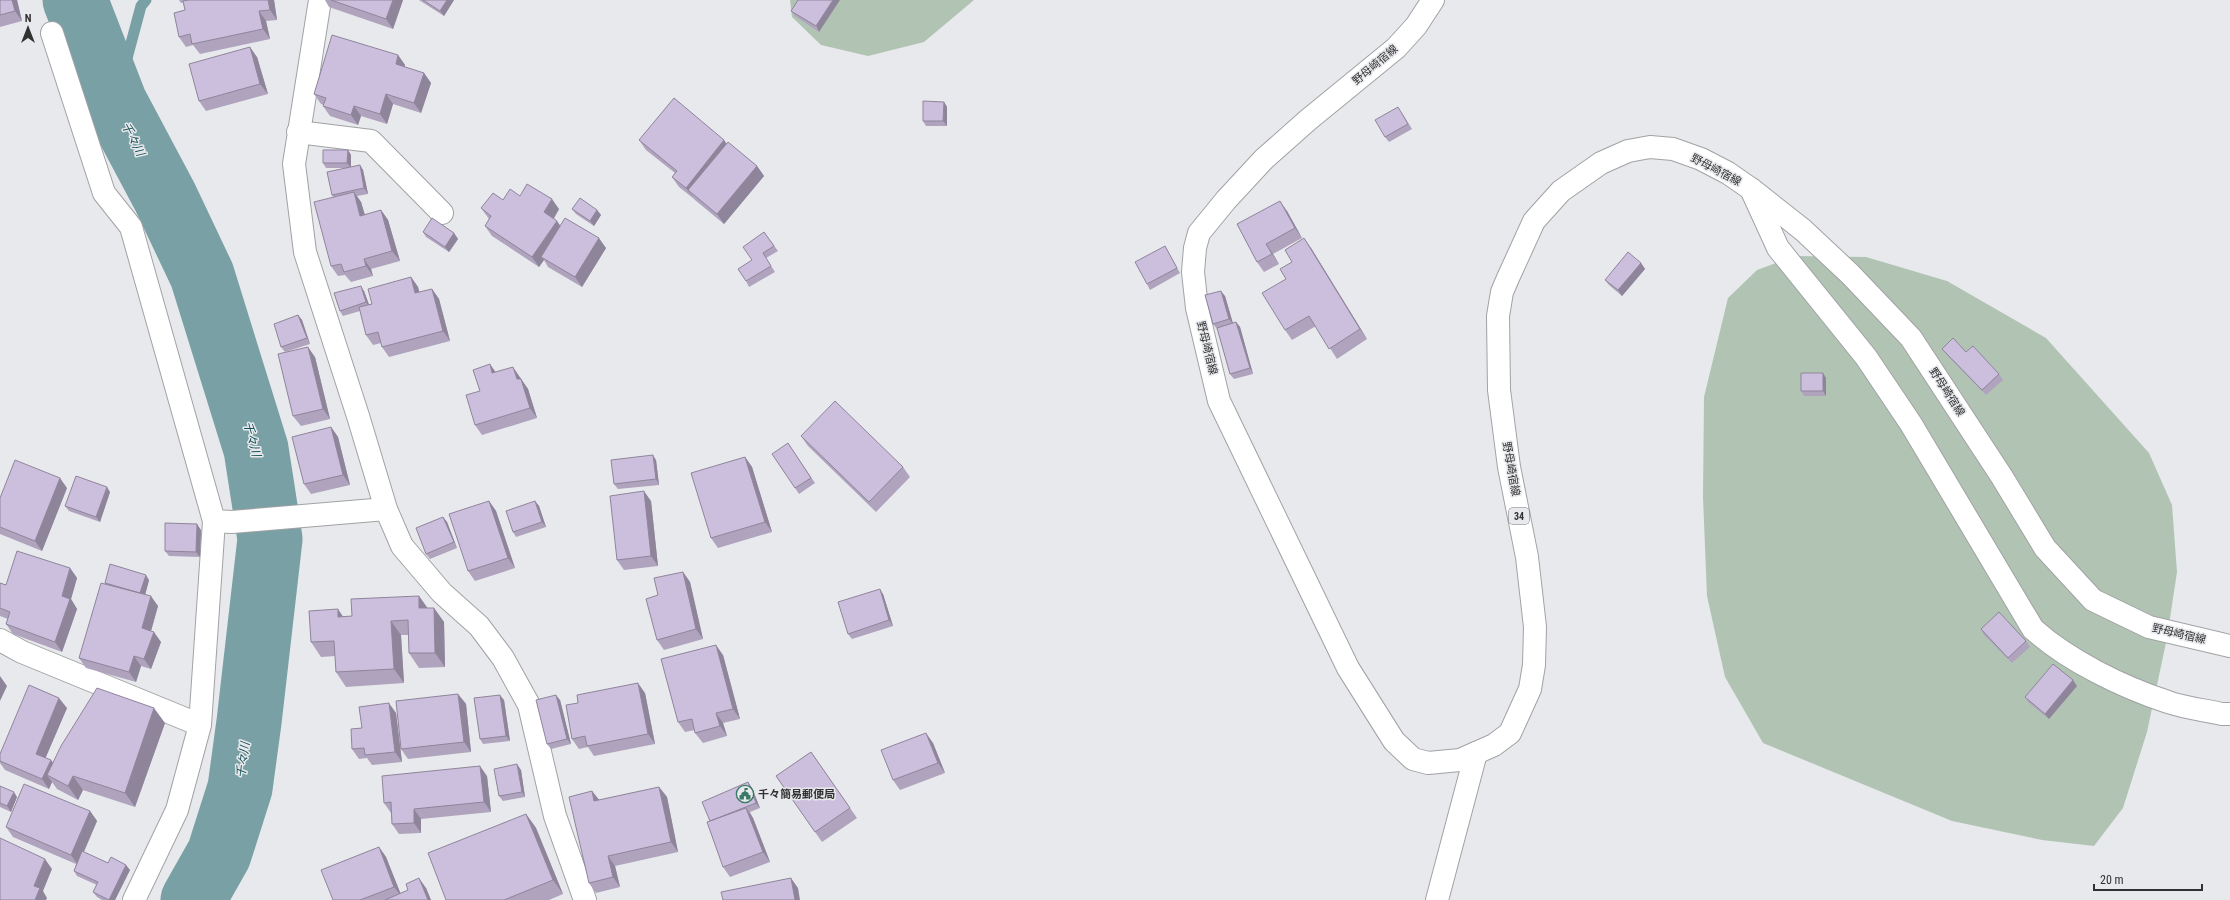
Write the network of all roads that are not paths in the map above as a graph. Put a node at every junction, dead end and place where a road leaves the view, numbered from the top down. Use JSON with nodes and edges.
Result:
{"nodes":[{"id":1,"x":320,"y":0,"type":"edge"},
{"id":2,"x":1433,"y":0,"type":"edge"},
{"id":3,"x":52,"y":33,"type":"dead end"},
{"id":4,"x":298,"y":132,"type":"junction"},
{"id":5,"x":1751,"y":189,"type":"junction"},
{"id":6,"x":442,"y":213,"type":"dead end"},
{"id":7,"x":386,"y":509,"type":"junction"},
{"id":8,"x":223,"y":522,"type":"junction"},
{"id":9,"x":0,"y":640,"type":"edge"},
{"id":10,"x":2230,"y":646,"type":"edge"},
{"id":11,"x":2230,"y":714,"type":"edge"},
{"id":12,"x":200,"y":725,"type":"junction"},
{"id":13,"x":1476,"y":753,"type":"junction"},
{"id":14,"x":134,"y":900,"type":"edge"},
{"id":15,"x":585,"y":900,"type":"edge"},
{"id":16,"x":1438,"y":900,"type":"edge"}],
"edges":[{"from":1,"to":4,"type":"street"},
{"from":2,"to":13,"type":"street","name":"野母崎宿線","number":"34"},
{"from":3,"to":8,"type":"street"},
{"from":4,"to":6,"type":"street"},
{"from":4,"to":7,"type":"street"},
{"from":5,"to":10,"type":"street","name":"野母崎宿線","number":"34"},
{"from":5,"to":11,"type":"street"},
{"from":5,"to":13,"type":"street","name":"野母崎宿線","number":"34"},
{"from":7,"to":8,"type":"street"},
{"from":7,"to":15,"type":"street"},
{"from":8,"to":12,"type":"street"},
{"from":9,"to":12,"type":"street"},
{"from":12,"to":14,"type":"street"},
{"from":13,"to":16,"type":"street"}]}
